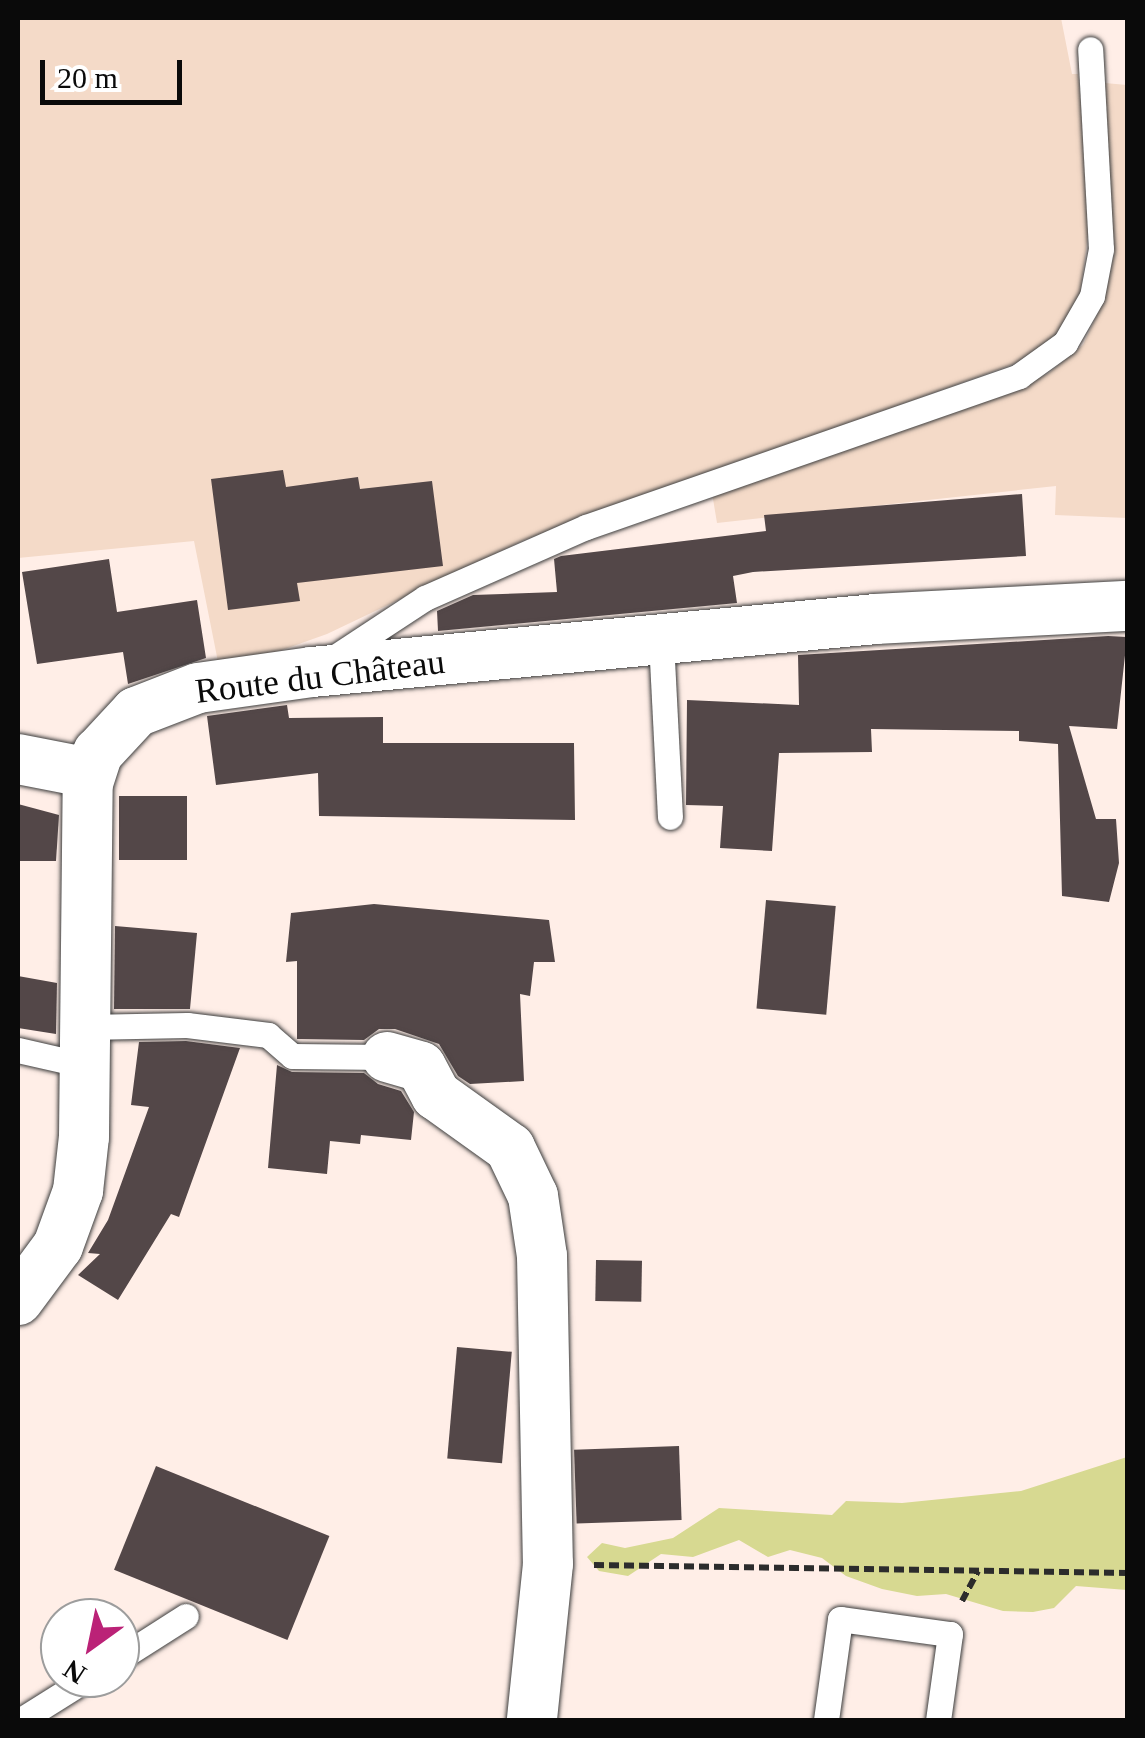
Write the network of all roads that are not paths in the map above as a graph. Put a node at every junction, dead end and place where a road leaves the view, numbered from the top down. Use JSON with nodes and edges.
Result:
{"nodes":[{"id":1,"x":1090,"y":49,"type":"dead end"},
{"id":2,"x":1128,"y":606,"type":"edge"},
{"id":3,"x":661,"y":640,"type":"junction"},
{"id":4,"x":312,"y":672,"type":"junction"},
{"id":5,"x":18,"y":759,"type":"edge"},
{"id":6,"x":90,"y":773,"type":"junction"},
{"id":7,"x":670,"y":817,"type":"dead end"},
{"id":8,"x":84,"y":1046,"type":"junction"},
{"id":9,"x":18,"y":1050,"type":"edge"},
{"id":10,"x":387,"y":1057,"type":"joint"},
{"id":11,"x":18,"y":1300,"type":"edge"},
{"id":12,"x":186,"y":1616,"type":"dead end"},
{"id":13,"x":140,"y":1645,"type":"edge"},
{"id":14,"x":56,"y":1698,"type":"edge"},
{"id":15,"x":21,"y":1720,"type":"edge"},
{"id":16,"x":532,"y":1720,"type":"edge"},
{"id":17,"x":826,"y":1720,"type":"edge"},
{"id":18,"x":938,"y":1720,"type":"edge"}],
"edges":[{"from":1,"to":4,"type":"lane"},
{"from":2,"to":3,"type":"street","name":"Route du Château"},
{"from":3,"to":4,"type":"street","name":"Route du Château"},
{"from":3,"to":7,"type":"lane"},
{"from":4,"to":6,"type":"street","name":"Route du Château"},
{"from":5,"to":6,"type":"street"},
{"from":6,"to":8,"type":"street"},
{"from":8,"to":9,"type":"lane"},
{"from":8,"to":10,"type":"lane"},
{"from":8,"to":11,"type":"street"},
{"from":10,"to":16,"type":"street"},
{"from":12,"to":13,"type":"lane"},
{"from":14,"to":15,"type":"lane"},
{"from":17,"to":18,"type":"lane"}]}
